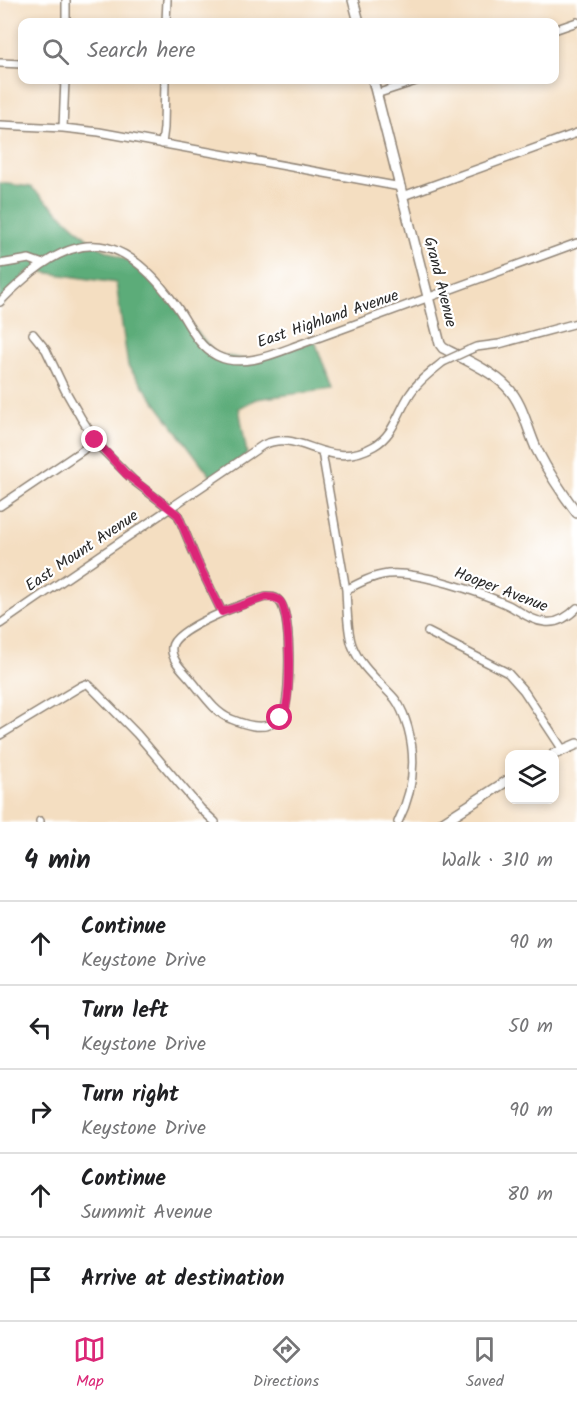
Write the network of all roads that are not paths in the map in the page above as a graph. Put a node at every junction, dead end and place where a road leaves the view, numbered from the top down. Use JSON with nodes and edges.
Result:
{"nodes":[{"id":1,"x":66,"y":0,"type":"edge"},
{"id":2,"x":167,"y":0,"type":"edge"},
{"id":3,"x":353,"y":0,"type":"edge"},
{"id":4,"x":66,"y":18,"type":"edge"},
{"id":5,"x":166,"y":18,"type":"edge"},
{"id":6,"x":358,"y":18,"type":"edge"},
{"id":7,"x":577,"y":22,"type":"edge"},
{"id":8,"x":559,"y":29,"type":"edge"},
{"id":9,"x":0,"y":63,"type":"edge"},
{"id":10,"x":18,"y":64,"type":"edge"},
{"id":11,"x":65,"y":84,"type":"edge"},
{"id":12,"x":165,"y":84,"type":"edge"},
{"id":13,"x":374,"y":84,"type":"edge"},
{"id":14,"x":407,"y":84,"type":"edge"},
{"id":15,"x":376,"y":94,"type":"junction"},
{"id":16,"x":0,"y":125,"type":"edge"},
{"id":17,"x":63,"y":128,"type":"junction"},
{"id":18,"x":577,"y":133,"type":"edge"},
{"id":19,"x":162,"y":144,"type":"junction"},
{"id":20,"x":402,"y":192,"type":"junction"},
{"id":21,"x":577,"y":243,"type":"edge"},
{"id":22,"x":0,"y":264,"type":"edge"},
{"id":23,"x":43,"y":264,"type":"junction"},
{"id":24,"x":427,"y":298,"type":"junction"},
{"id":25,"x":0,"y":302,"type":"edge"},
{"id":26,"x":577,"y":323,"type":"edge"},
{"id":27,"x":33,"y":334,"type":"dead end"},
{"id":28,"x":95,"y":440,"type":"junction"},
{"id":29,"x":322,"y":452,"type":"junction"},
{"id":30,"x":0,"y":506,"type":"edge"},
{"id":31,"x":170,"y":508,"type":"junction"},
{"id":32,"x":577,"y":513,"type":"edge"},
{"id":33,"x":346,"y":591,"type":"junction"},
{"id":34,"x":577,"y":608,"type":"edge"},
{"id":35,"x":222,"y":612,"type":"junction"},
{"id":36,"x":0,"y":624,"type":"edge"},
{"id":37,"x":428,"y":632,"type":"dead end"},
{"id":38,"x":0,"y":735,"type":"edge"},
{"id":39,"x":577,"y":744,"type":"edge"},
{"id":40,"x":563,"y":750,"type":"junction"},
{"id":41,"x":559,"y":752,"type":"edge"},
{"id":42,"x":505,"y":782,"type":"edge"},
{"id":43,"x":215,"y":822,"type":"edge"},
{"id":44,"x":398,"y":822,"type":"edge"},
{"id":45,"x":443,"y":822,"type":"edge"}],
"edges":[{"from":1,"to":4,"type":"street"},
{"from":2,"to":5,"type":"street"},
{"from":3,"to":6,"type":"street"},
{"from":7,"to":8,"type":"street"},
{"from":9,"to":10,"type":"street"},
{"from":11,"to":17,"type":"street"},
{"from":12,"to":19,"type":"street"},
{"from":13,"to":15,"type":"street","name":"Grand Avenue"},
{"from":14,"to":15,"type":"street"},
{"from":15,"to":20,"type":"street","name":"Grand Avenue"},
{"from":16,"to":17,"type":"street"},
{"from":17,"to":19,"type":"street"},
{"from":18,"to":20,"type":"street"},
{"from":19,"to":20,"type":"street"},
{"from":20,"to":24,"type":"street","name":"Grand Avenue"},
{"from":21,"to":24,"type":"street","name":"East Highland Avenue"},
{"from":22,"to":23,"type":"street"},
{"from":23,"to":24,"type":"street","name":"East Highland Avenue"},
{"from":23,"to":25,"type":"street","name":"East Highland Avenue"},
{"from":24,"to":32,"type":"street","name":"Grand Avenue"},
{"from":26,"to":29,"type":"street","name":"East Mount Avenue","bridge":true},
{"from":27,"to":28,"type":"street"},
{"from":28,"to":30,"type":"street"},
{"from":28,"to":31,"type":"street"},
{"from":29,"to":31,"type":"street","name":"East Mount Avenue"},
{"from":29,"to":33,"type":"street"},
{"from":31,"to":35,"type":"street"},
{"from":31,"to":36,"type":"street","name":"East Mount Avenue"},
{"from":33,"to":34,"type":"street","name":"Hooper Avenue"},
{"from":33,"to":44,"type":"street"},
{"from":35,"to":35,"type":"street"},
{"from":37,"to":40,"type":"street"},
{"from":38,"to":43,"type":"street"},
{"from":39,"to":40,"type":"street"},
{"from":40,"to":41,"type":"street"},
{"from":42,"to":45,"type":"street"}]}
